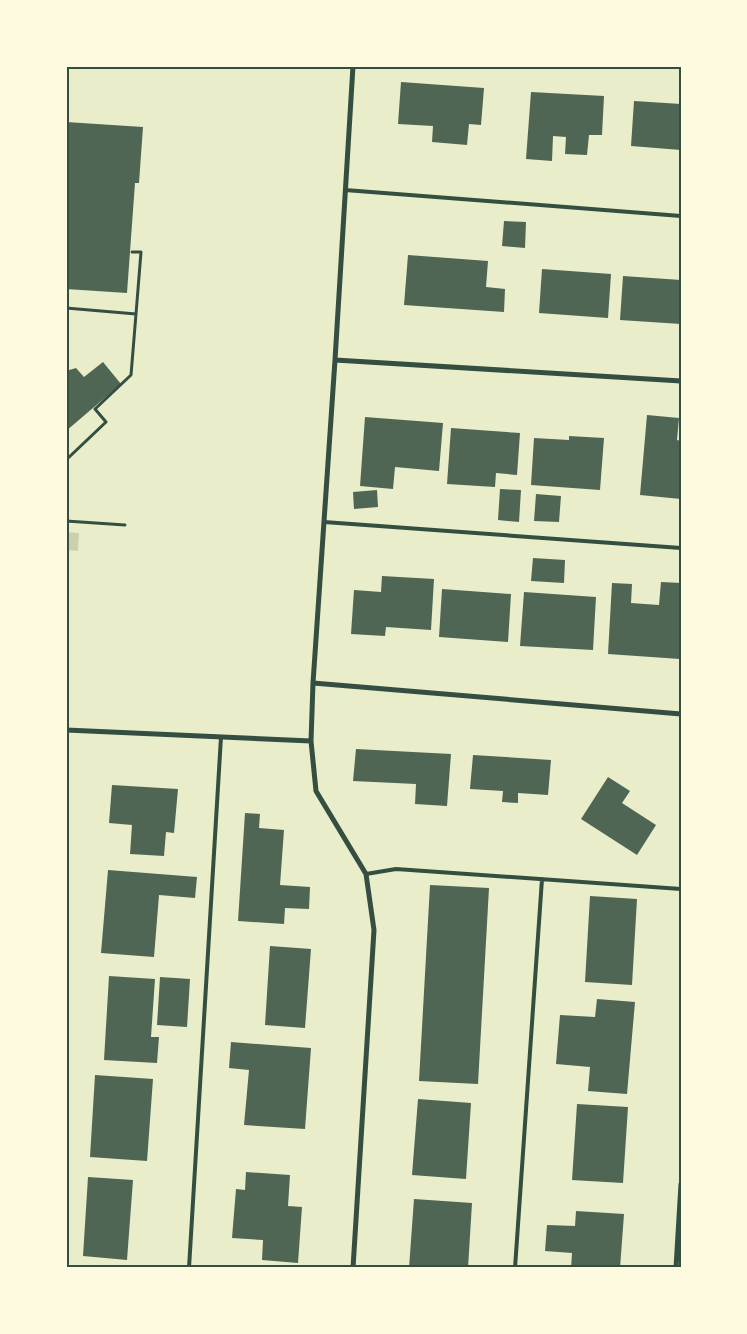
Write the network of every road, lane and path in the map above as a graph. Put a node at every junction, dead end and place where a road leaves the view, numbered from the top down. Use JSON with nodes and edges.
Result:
{"nodes":[{"id":1,"x":353,"y":66,"type":"edge"},
{"id":2,"x":346,"y":190,"type":"junction"},
{"id":3,"x":681,"y":216,"type":"edge"},
{"id":4,"x":132,"y":252,"type":"dead end"},
{"id":5,"x":66,"y":308,"type":"edge"},
{"id":6,"x":136,"y":314,"type":"junction"},
{"id":7,"x":335,"y":360,"type":"junction"},
{"id":8,"x":681,"y":381,"type":"edge"},
{"id":9,"x":66,"y":460,"type":"edge"},
{"id":10,"x":66,"y":521,"type":"edge"},
{"id":11,"x":324,"y":522,"type":"junction"},
{"id":12,"x":125,"y":525,"type":"dead end"},
{"id":13,"x":681,"y":548,"type":"edge"},
{"id":14,"x":313,"y":683,"type":"junction"},
{"id":15,"x":681,"y":714,"type":"edge"},
{"id":16,"x":66,"y":730,"type":"edge"},
{"id":17,"x":221,"y":737,"type":"junction"},
{"id":18,"x":311,"y":741,"type":"junction"},
{"id":19,"x":366,"y":874,"type":"junction"},
{"id":20,"x":542,"y":879,"type":"junction"},
{"id":21,"x":681,"y":888,"type":"edge"},
{"id":22,"x":681,"y":1184,"type":"edge"},
{"id":23,"x":189,"y":1268,"type":"edge"},
{"id":24,"x":353,"y":1268,"type":"edge"},
{"id":25,"x":516,"y":1268,"type":"edge"},
{"id":26,"x":676,"y":1268,"type":"edge"}],
"edges":[{"from":1,"to":2,"type":"street"},
{"from":2,"to":3,"type":"lane"},
{"from":2,"to":7,"type":"street"},
{"from":4,"to":6,"type":"path"},
{"from":5,"to":6,"type":"path"},
{"from":6,"to":9,"type":"path"},
{"from":7,"to":8,"type":"street"},
{"from":7,"to":11,"type":"street"},
{"from":10,"to":12,"type":"path"},
{"from":11,"to":13,"type":"lane"},
{"from":11,"to":14,"type":"street"},
{"from":14,"to":15,"type":"street"},
{"from":14,"to":18,"type":"street"},
{"from":16,"to":17,"type":"street"},
{"from":17,"to":18,"type":"street"},
{"from":17,"to":23,"type":"lane"},
{"from":18,"to":19,"type":"street"},
{"from":19,"to":20,"type":"lane"},
{"from":19,"to":24,"type":"street"},
{"from":20,"to":21,"type":"lane"},
{"from":20,"to":25,"type":"lane"},
{"from":22,"to":26,"type":"street"}]}
